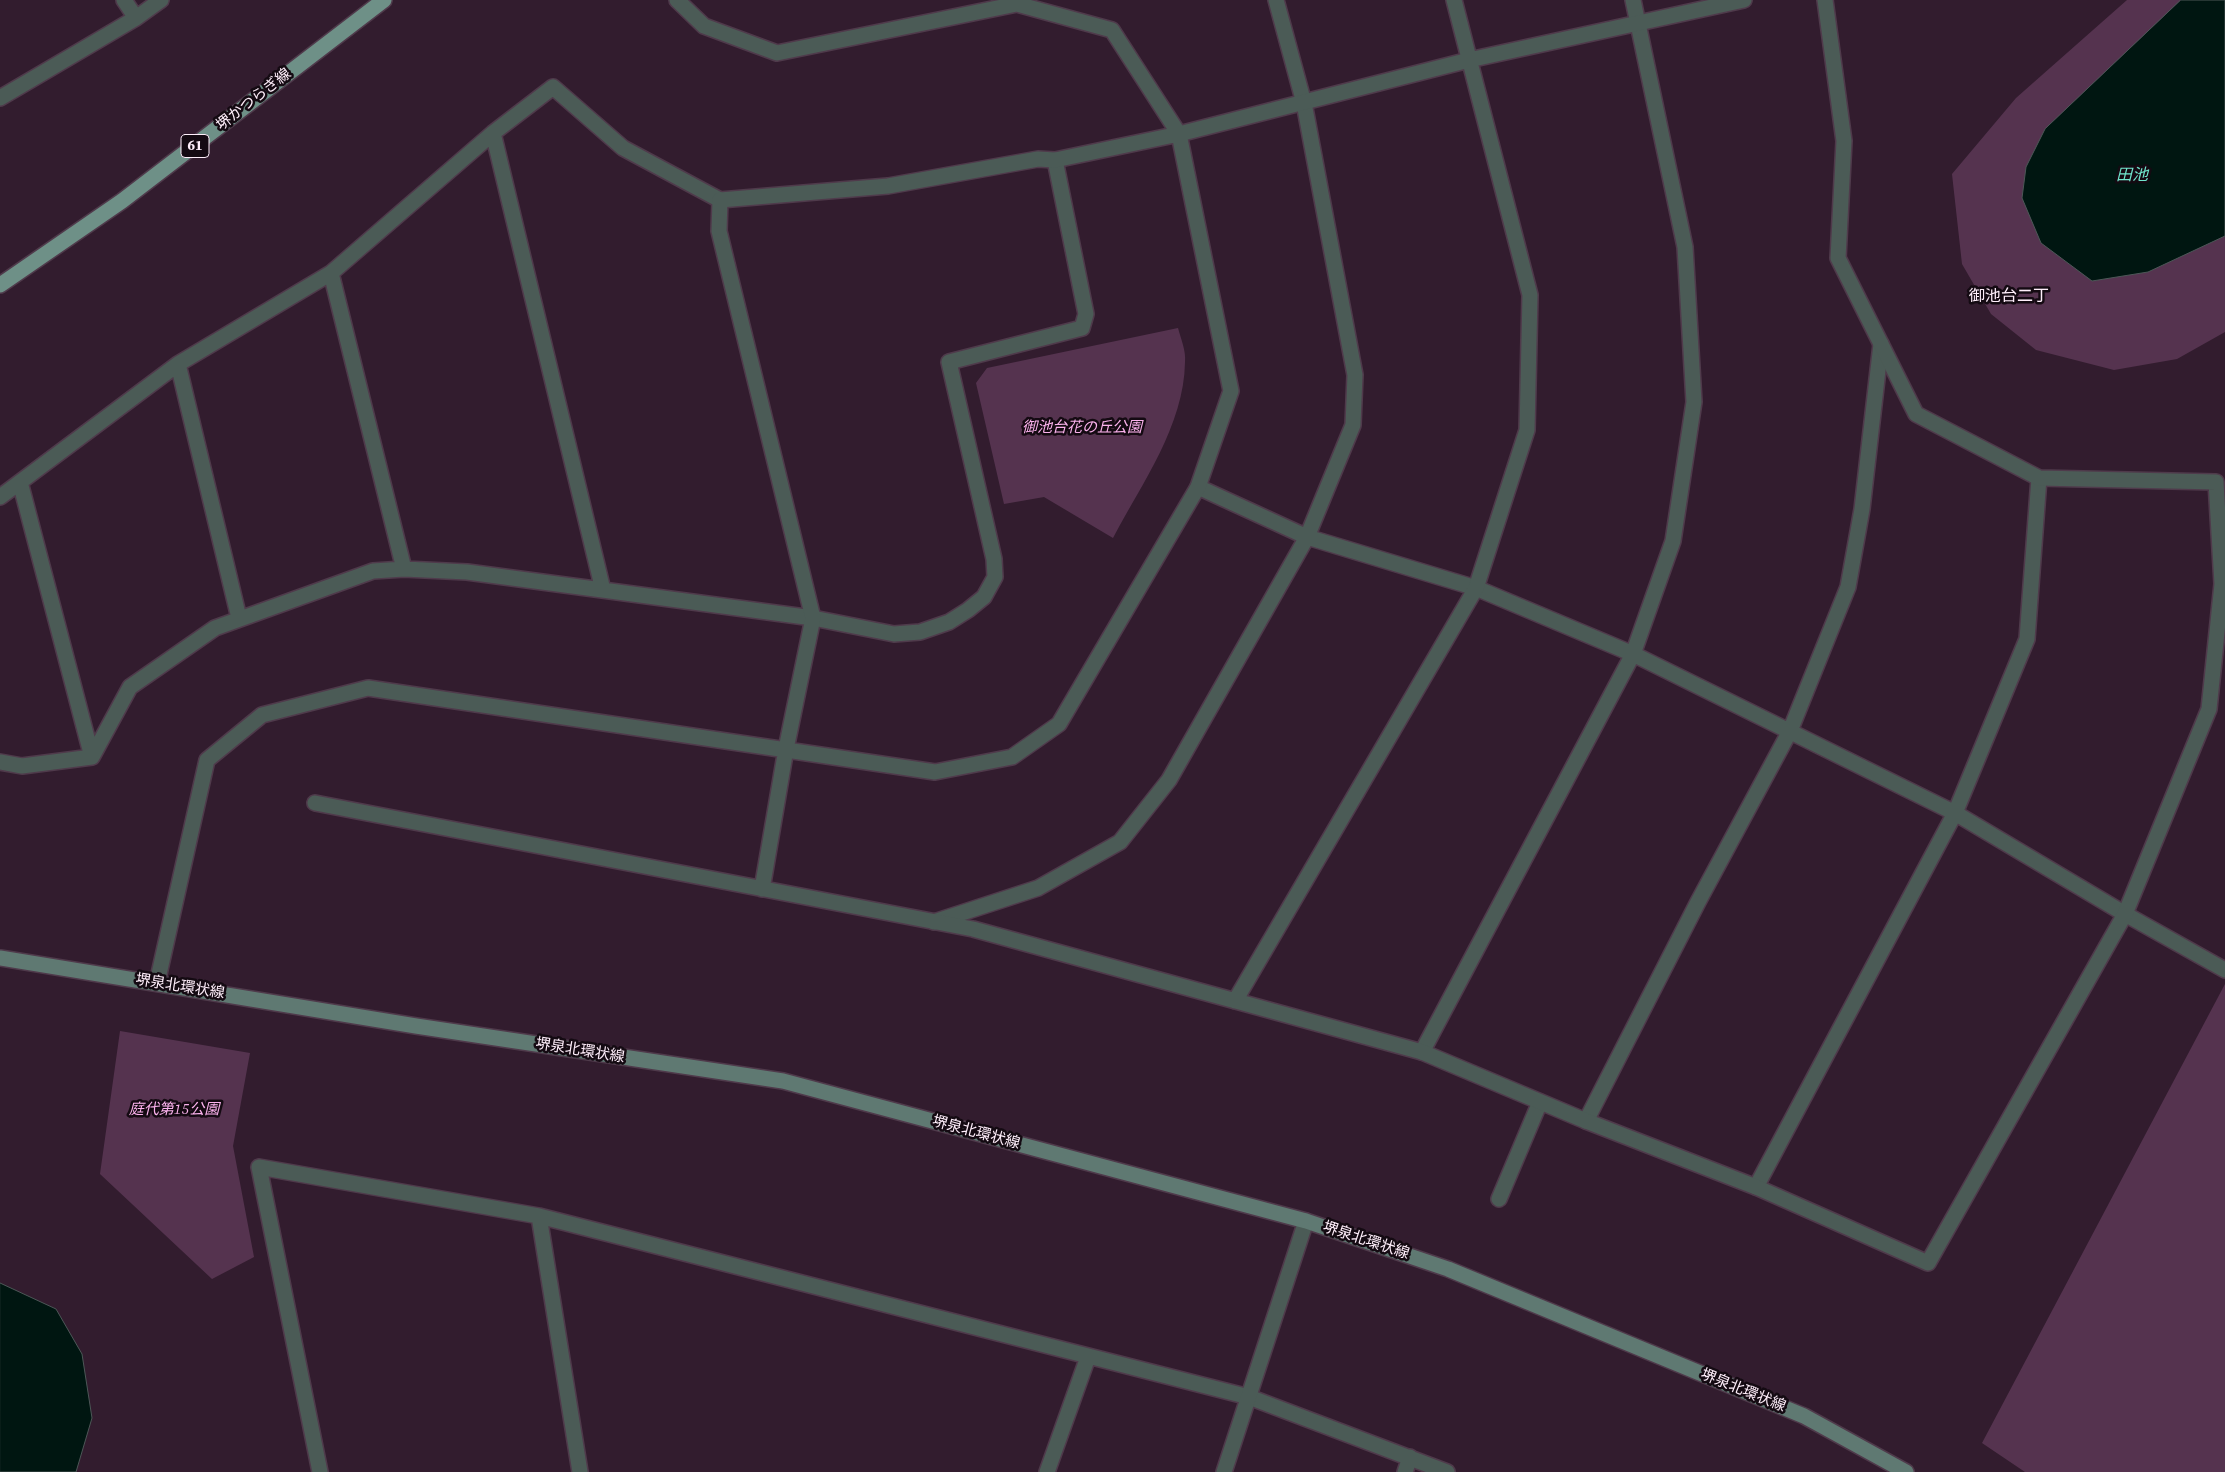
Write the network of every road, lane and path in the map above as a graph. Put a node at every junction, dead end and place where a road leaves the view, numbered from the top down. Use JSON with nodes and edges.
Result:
{"nodes":[{"id":1,"x":124,"y":0,"type":"edge"},
{"id":2,"x":161,"y":0,"type":"edge"},
{"id":3,"x":384,"y":0,"type":"edge"},
{"id":4,"x":678,"y":0,"type":"edge"},
{"id":5,"x":1276,"y":0,"type":"edge"},
{"id":6,"x":1454,"y":0,"type":"edge"},
{"id":7,"x":1633,"y":0,"type":"edge"},
{"id":8,"x":1744,"y":0,"type":"edge"},
{"id":9,"x":1825,"y":0,"type":"edge"},
{"id":10,"x":136,"y":18,"type":"junction"},
{"id":11,"x":1638,"y":23,"type":"junction"},
{"id":12,"x":1469,"y":60,"type":"junction"},
{"id":13,"x":0,"y":98,"type":"edge"},
{"id":14,"x":1304,"y":103,"type":"junction"},
{"id":15,"x":493,"y":133,"type":"junction"},
{"id":16,"x":1179,"y":134,"type":"junction"},
{"id":17,"x":1055,"y":160,"type":"junction"},
{"id":18,"x":720,"y":200,"type":"junction"},
{"id":19,"x":330,"y":273,"type":"junction"},
{"id":20,"x":0,"y":285,"type":"edge"},
{"id":21,"x":1881,"y":344,"type":"junction"},
{"id":22,"x":178,"y":364,"type":"junction"},
{"id":23,"x":2039,"y":478,"type":"junction"},
{"id":24,"x":20,"y":482,"type":"junction"},
{"id":25,"x":1198,"y":487,"type":"junction"},
{"id":26,"x":0,"y":497,"type":"edge"},
{"id":27,"x":1307,"y":537,"type":"junction"},
{"id":28,"x":404,"y":569,"type":"junction"},
{"id":29,"x":1476,"y":588,"type":"junction"},
{"id":30,"x":603,"y":590,"type":"junction"},
{"id":31,"x":239,"y":618,"type":"junction"},
{"id":32,"x":812,"y":618,"type":"junction"},
{"id":33,"x":1634,"y":654,"type":"junction"},
{"id":34,"x":1790,"y":731,"type":"junction"},
{"id":35,"x":786,"y":749,"type":"junction"},
{"id":36,"x":92,"y":757,"type":"junction"},
{"id":37,"x":0,"y":762,"type":"edge"},
{"id":38,"x":314,"y":803,"type":"dead end"},
{"id":39,"x":1955,"y":812,"type":"junction"},
{"id":40,"x":762,"y":889,"type":"junction"},
{"id":41,"x":2125,"y":914,"type":"junction"},
{"id":42,"x":934,"y":922,"type":"junction"},
{"id":43,"x":0,"y":958,"type":"edge"},
{"id":44,"x":2225,"y":970,"type":"edge"},
{"id":45,"x":158,"y":983,"type":"junction"},
{"id":46,"x":1235,"y":1001,"type":"junction"},
{"id":47,"x":1422,"y":1052,"type":"junction"},
{"id":48,"x":1540,"y":1102,"type":"junction"},
{"id":49,"x":1586,"y":1122,"type":"junction"},
{"id":50,"x":1756,"y":1187,"type":"junction"},
{"id":51,"x":1499,"y":1199,"type":"dead end"},
{"id":52,"x":539,"y":1216,"type":"junction"},
{"id":53,"x":1306,"y":1221,"type":"junction"},
{"id":54,"x":1088,"y":1357,"type":"junction"},
{"id":55,"x":1249,"y":1397,"type":"junction"},
{"id":56,"x":1410,"y":1457,"type":"junction"},
{"id":57,"x":320,"y":1472,"type":"edge"},
{"id":58,"x":580,"y":1472,"type":"edge"},
{"id":59,"x":1047,"y":1472,"type":"edge"},
{"id":60,"x":1224,"y":1472,"type":"edge"},
{"id":61,"x":1405,"y":1472,"type":"edge"},
{"id":62,"x":1447,"y":1472,"type":"edge"},
{"id":63,"x":1906,"y":1472,"type":"edge"}],
"edges":[{"from":1,"to":10,"type":"street"},
{"from":2,"to":10,"type":"street"},
{"from":3,"to":20,"type":"main road","name":"堺かつらぎ線","number":"61"},
{"from":4,"to":16,"type":"street"},
{"from":5,"to":14,"type":"street"},
{"from":6,"to":12,"type":"street"},
{"from":7,"to":11,"type":"street"},
{"from":8,"to":11,"type":"street"},
{"from":9,"to":21,"type":"street"},
{"from":10,"to":13,"type":"street"},
{"from":11,"to":12,"type":"street"},
{"from":11,"to":33,"type":"street"},
{"from":12,"to":14,"type":"street"},
{"from":12,"to":29,"type":"street"},
{"from":14,"to":16,"type":"street"},
{"from":14,"to":27,"type":"street"},
{"from":15,"to":18,"type":"street"},
{"from":15,"to":19,"type":"street"},
{"from":15,"to":30,"type":"street"},
{"from":16,"to":17,"type":"street"},
{"from":16,"to":25,"type":"street"},
{"from":17,"to":18,"type":"street"},
{"from":17,"to":32,"type":"street"},
{"from":18,"to":32,"type":"street"},
{"from":19,"to":22,"type":"street"},
{"from":19,"to":28,"type":"street"},
{"from":21,"to":23,"type":"street"},
{"from":21,"to":34,"type":"street"},
{"from":22,"to":24,"type":"street"},
{"from":22,"to":31,"type":"street"},
{"from":23,"to":39,"type":"street"},
{"from":23,"to":41,"type":"street"},
{"from":24,"to":26,"type":"street"},
{"from":24,"to":36,"type":"street"},
{"from":25,"to":27,"type":"street"},
{"from":25,"to":35,"type":"street"},
{"from":27,"to":29,"type":"street"},
{"from":27,"to":42,"type":"street"},
{"from":28,"to":30,"type":"street"},
{"from":28,"to":31,"type":"street"},
{"from":29,"to":33,"type":"street"},
{"from":29,"to":46,"type":"street"},
{"from":30,"to":32,"type":"street"},
{"from":31,"to":36,"type":"street"},
{"from":32,"to":35,"type":"street"},
{"from":33,"to":34,"type":"street"},
{"from":33,"to":47,"type":"street"},
{"from":34,"to":39,"type":"street"},
{"from":34,"to":49,"type":"street"},
{"from":35,"to":40,"type":"street"},
{"from":35,"to":45,"type":"street"},
{"from":36,"to":37,"type":"street"},
{"from":38,"to":40,"type":"street"},
{"from":39,"to":41,"type":"street"},
{"from":39,"to":50,"type":"street"},
{"from":40,"to":42,"type":"street"},
{"from":41,"to":44,"type":"street"},
{"from":41,"to":50,"type":"street"},
{"from":42,"to":46,"type":"street"},
{"from":43,"to":45,"type":"main road","name":"堺泉北環状線"},
{"from":45,"to":53,"type":"main road","name":"堺泉北環状線"},
{"from":46,"to":47,"type":"street"},
{"from":47,"to":48,"type":"street"},
{"from":48,"to":49,"type":"street"},
{"from":48,"to":51,"type":"street"},
{"from":49,"to":50,"type":"street"},
{"from":52,"to":54,"type":"street"},
{"from":52,"to":57,"type":"street"},
{"from":52,"to":58,"type":"street"},
{"from":53,"to":55,"type":"street"},
{"from":53,"to":63,"type":"main road","name":"堺泉北環状線"},
{"from":54,"to":55,"type":"street"},
{"from":54,"to":59,"type":"street"},
{"from":55,"to":56,"type":"street"},
{"from":55,"to":60,"type":"street"},
{"from":56,"to":61,"type":"street"},
{"from":56,"to":62,"type":"street"}]}
